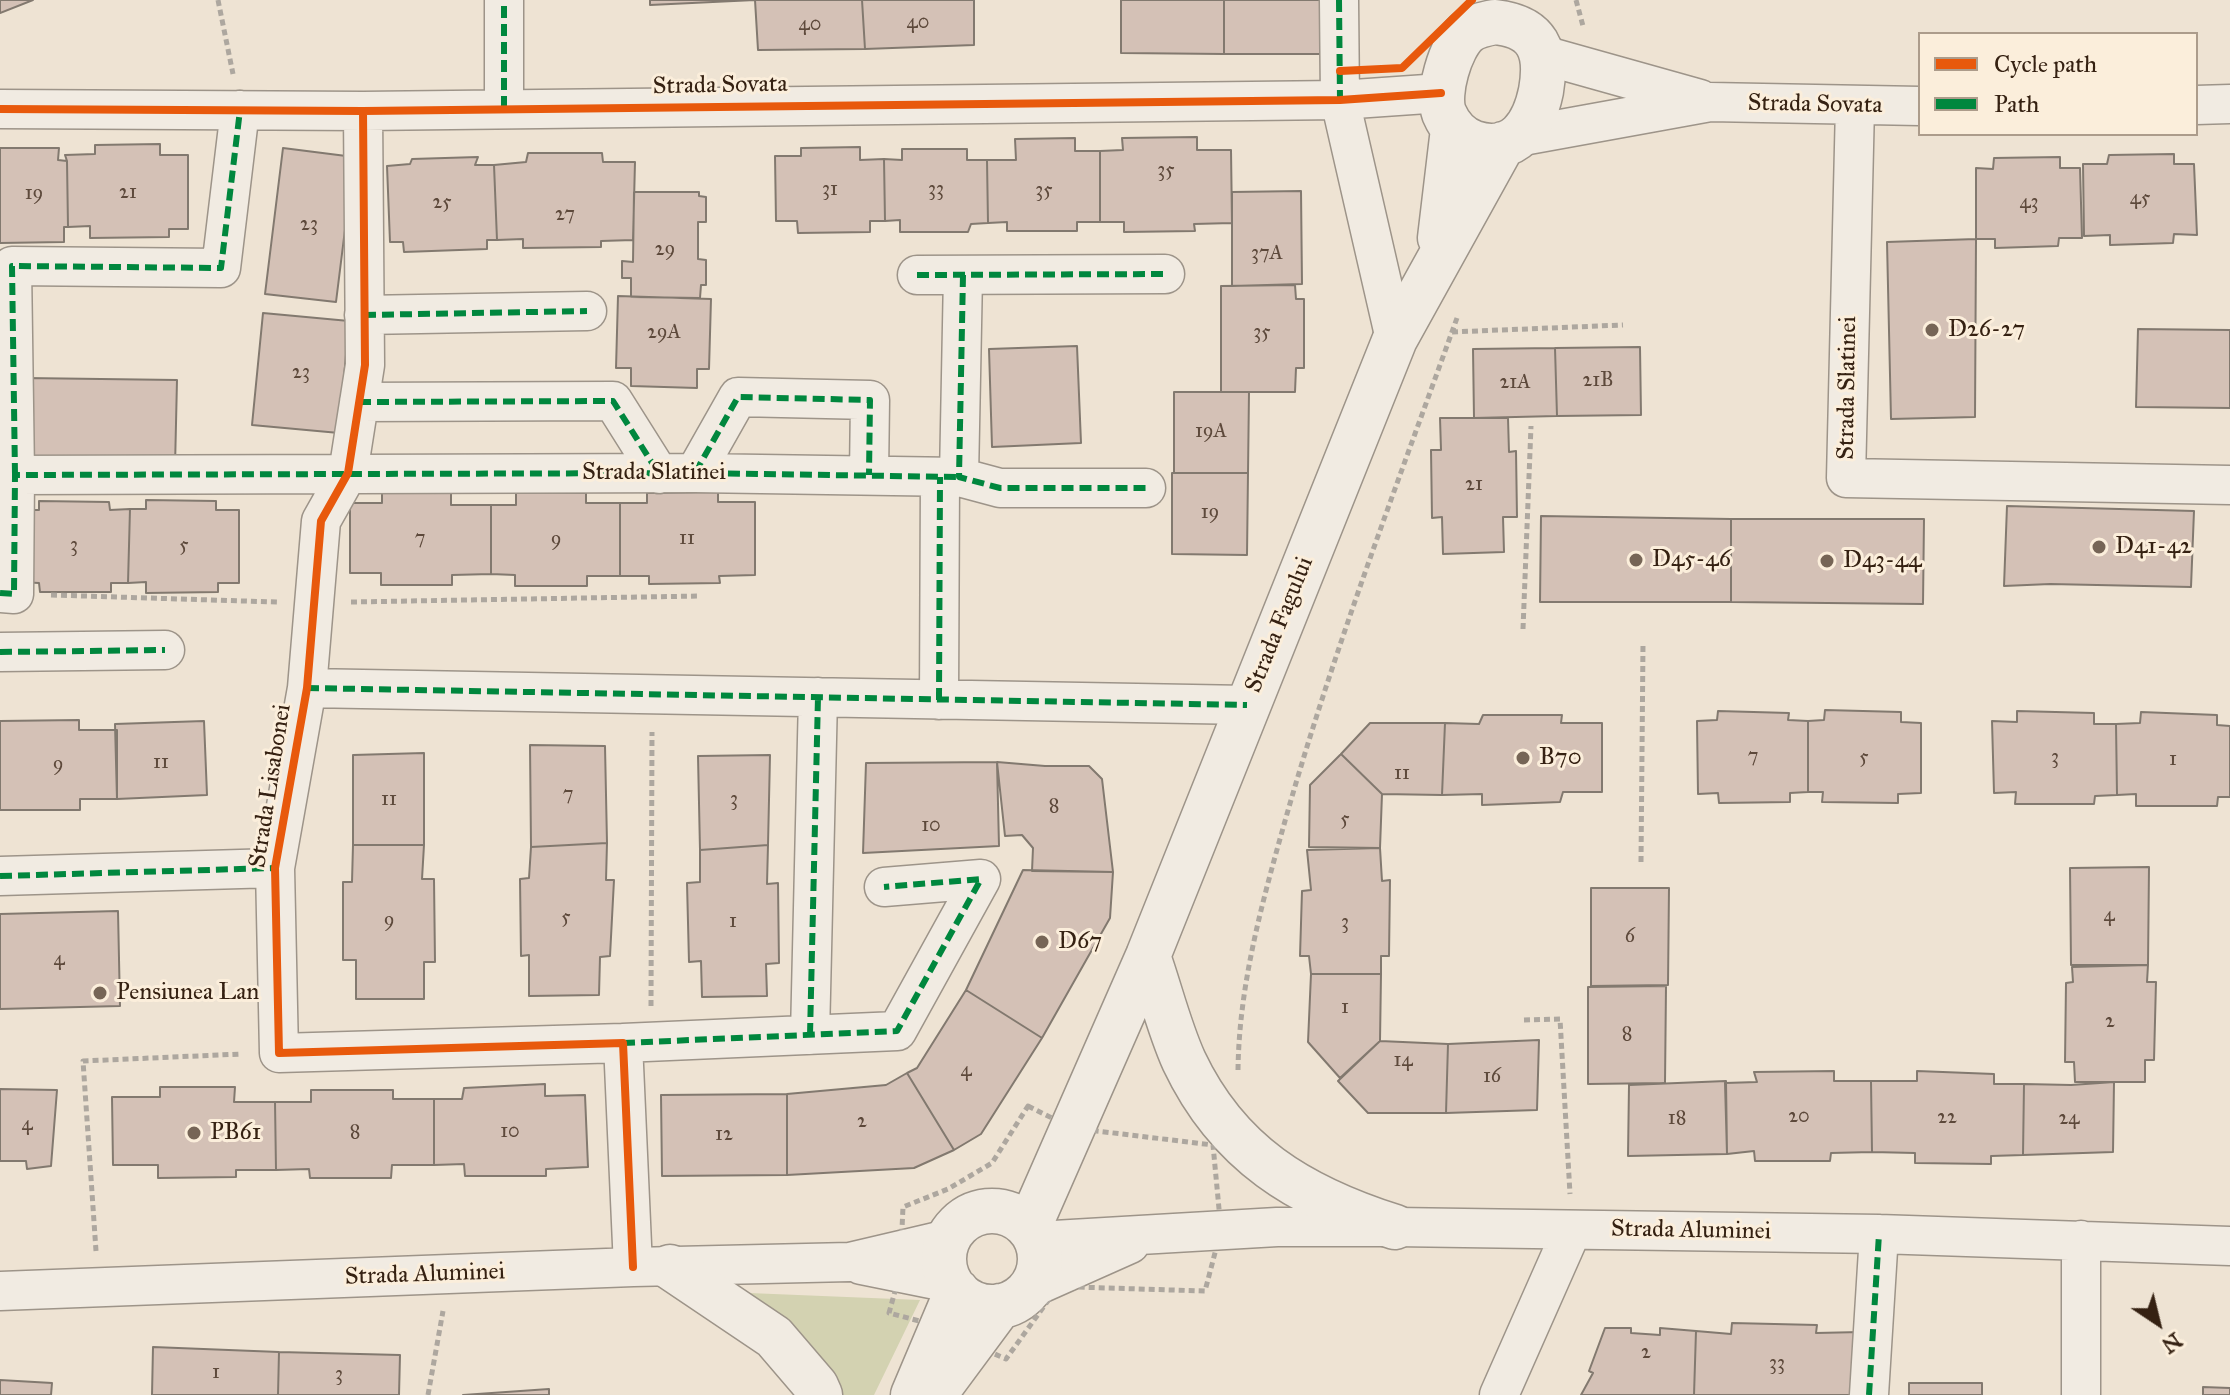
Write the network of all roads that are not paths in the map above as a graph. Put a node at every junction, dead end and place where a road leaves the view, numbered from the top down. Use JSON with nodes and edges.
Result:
{"nodes":[{"id":1,"x":504,"y":0,"type":"edge"},
{"id":2,"x":1339,"y":0,"type":"edge"},
{"id":3,"x":1490,"y":13,"type":"edge"},
{"id":4,"x":1539,"y":31,"type":"edge"},
{"id":5,"x":1340,"y":100,"type":"junction"},
{"id":6,"x":1710,"y":102,"type":"junction"},
{"id":7,"x":2230,"y":104,"type":"edge"},
{"id":8,"x":2198,"y":105,"type":"edge"},
{"id":9,"x":1855,"y":106,"type":"junction"},
{"id":10,"x":1918,"y":106,"type":"edge"},
{"id":11,"x":504,"y":108,"type":"junction"},
{"id":12,"x":0,"y":109,"type":"edge"},
{"id":13,"x":240,"y":110,"type":"junction"},
{"id":14,"x":363,"y":111,"type":"junction"},
{"id":15,"x":1447,"y":111,"type":"junction"},
{"id":16,"x":1510,"y":141,"type":"junction"},
{"id":17,"x":1374,"y":249,"type":"junction"},
{"id":18,"x":1432,"y":270,"type":"junction"},
{"id":19,"x":1165,"y":274,"type":"dead end"},
{"id":20,"x":917,"y":275,"type":"dead end"},
{"id":21,"x":963,"y":275,"type":"junction"},
{"id":22,"x":587,"y":311,"type":"dead end"},
{"id":23,"x":364,"y":315,"type":"junction"},
{"id":24,"x":1395,"y":339,"type":"junction"},
{"id":25,"x":359,"y":402,"type":"junction"},
{"id":26,"x":348,"y":473,"type":"junction"},
{"id":27,"x":677,"y":473,"type":"junction"},
{"id":28,"x":15,"y":475,"type":"junction"},
{"id":29,"x":869,"y":475,"type":"junction"},
{"id":30,"x":950,"y":477,"type":"junction"},
{"id":31,"x":2230,"y":485,"type":"edge"},
{"id":32,"x":1146,"y":488,"type":"dead end"},
{"id":33,"x":7,"y":593,"type":"edge"},
{"id":34,"x":165,"y":650,"type":"dead end"},
{"id":35,"x":0,"y":652,"type":"edge"},
{"id":36,"x":307,"y":688,"type":"junction"},
{"id":37,"x":818,"y":697,"type":"junction"},
{"id":38,"x":939,"y":700,"type":"junction"},
{"id":39,"x":1247,"y":705,"type":"junction"},
{"id":40,"x":275,"y":868,"type":"junction"},
{"id":41,"x":0,"y":876,"type":"edge"},
{"id":42,"x":884,"y":887,"type":"dead end"},
{"id":43,"x":1140,"y":975,"type":"junction"},
{"id":44,"x":810,"y":1035,"type":"junction"},
{"id":45,"x":637,"y":1043,"type":"junction"},
{"id":46,"x":1021,"y":1226,"type":"junction"},
{"id":47,"x":1395,"y":1227,"type":"junction"},
{"id":48,"x":1572,"y":1230,"type":"junction"},
{"id":49,"x":1151,"y":1234,"type":"junction"},
{"id":50,"x":1879,"y":1234,"type":"junction"},
{"id":51,"x":948,"y":1239,"type":"junction"},
{"id":52,"x":2081,"y":1240,"type":"junction"},
{"id":53,"x":2230,"y":1246,"type":"edge"},
{"id":54,"x":850,"y":1262,"type":"junction"},
{"id":55,"x":652,"y":1267,"type":"junction"},
{"id":56,"x":953,"y":1287,"type":"junction"},
{"id":57,"x":0,"y":1291,"type":"edge"},
{"id":58,"x":1014,"y":1297,"type":"junction"},
{"id":59,"x":820,"y":1395,"type":"edge"},
{"id":60,"x":913,"y":1395,"type":"edge"},
{"id":61,"x":934,"y":1395,"type":"edge"},
{"id":62,"x":1499,"y":1395,"type":"edge"},
{"id":63,"x":1869,"y":1395,"type":"edge"},
{"id":64,"x":2081,"y":1395,"type":"edge"}],
"edges":[{"from":1,"to":11,"type":"street"},
{"from":2,"to":5,"type":"street"},
{"from":3,"to":4,"type":"street","name":"Strada Fagului"},
{"from":3,"to":15,"type":"street","name":"Strada Fagului"},
{"from":4,"to":6,"type":"street","name":"Strada Sovata"},
{"from":4,"to":16,"type":"street","name":"Strada Fagului"},
{"from":5,"to":11,"type":"street","name":"Strada Sovata"},
{"from":5,"to":15,"type":"street","name":"Strada Sovata"},
{"from":5,"to":17,"type":"street"},
{"from":6,"to":9,"type":"street","name":"Strada Sovata"},
{"from":6,"to":16,"type":"street","name":"Strada Sovata"},
{"from":7,"to":8,"type":"street"},
{"from":9,"to":10,"type":"street","name":"Strada Sovata"},
{"from":9,"to":31,"type":"street","name":"Strada Slatinei"},
{"from":11,"to":14,"type":"street","name":"Strada Sovata"},
{"from":12,"to":13,"type":"street","name":"Strada Sovata"},
{"from":13,"to":14,"type":"street","name":"Strada Sovata"},
{"from":13,"to":28,"type":"street"},
{"from":14,"to":23,"type":"street","name":"Strada Lisabonei"},
{"from":15,"to":16,"type":"street"},
{"from":15,"to":18,"type":"street","name":"Strada Fagului"},
{"from":16,"to":18,"type":"street","name":"Strada Fagului"},
{"from":17,"to":18,"type":"street"},
{"from":17,"to":24,"type":"street"},
{"from":18,"to":24,"type":"street","name":"Strada Fagului"},
{"from":19,"to":21,"type":"street"},
{"from":20,"to":21,"type":"street"},
{"from":21,"to":30,"type":"street"},
{"from":22,"to":23,"type":"street"},
{"from":23,"to":25,"type":"street","name":"Strada Lisabonei"},
{"from":24,"to":39,"type":"street","name":"Strada Fagului"},
{"from":25,"to":26,"type":"street","name":"Strada Lisabonei"},
{"from":25,"to":27,"type":"street"},
{"from":26,"to":27,"type":"street","name":"Strada Slatinei"},
{"from":26,"to":28,"type":"street","name":"Strada Slatinei"},
{"from":26,"to":36,"type":"street","name":"Strada Lisabonei"},
{"from":27,"to":29,"type":"street","name":"Strada Slatinei"},
{"from":27,"to":29,"type":"street"},
{"from":28,"to":33,"type":"street"},
{"from":29,"to":30,"type":"street","name":"Strada Slatinei"},
{"from":30,"to":32,"type":"street","name":"Strada Slatinei"},
{"from":30,"to":38,"type":"street"},
{"from":34,"to":35,"type":"street"},
{"from":36,"to":37,"type":"street"},
{"from":36,"to":40,"type":"street","name":"Strada Lisabonei"},
{"from":37,"to":38,"type":"street"},
{"from":37,"to":44,"type":"street"},
{"from":38,"to":39,"type":"street"},
{"from":39,"to":43,"type":"street","name":"Strada Fagului"},
{"from":40,"to":41,"type":"street"},
{"from":40,"to":45,"type":"street","name":"Strada Lisabonei"},
{"from":42,"to":44,"type":"street"},
{"from":43,"to":46,"type":"street","name":"Strada Fagului"},
{"from":43,"to":47,"type":"street"},
{"from":44,"to":45,"type":"street"},
{"from":45,"to":55,"type":"street"},
{"from":46,"to":49,"type":"street","name":"Strada Aluminei"},
{"from":46,"to":51,"type":"street"},
{"from":46,"to":58,"type":"street","name":"Strada Fagului"},
{"from":47,"to":48,"type":"street","name":"Strada Aluminei"},
{"from":47,"to":49,"type":"street","name":"Strada Aluminei"},
{"from":48,"to":50,"type":"street","name":"Strada Aluminei"},
{"from":48,"to":62,"type":"street"},
{"from":49,"to":58,"type":"street","name":"Strada Aluminei"},
{"from":50,"to":52,"type":"street","name":"Strada Aluminei"},
{"from":50,"to":63,"type":"street"},
{"from":51,"to":54,"type":"street","name":"Strada Aluminei"},
{"from":51,"to":56,"type":"street"},
{"from":52,"to":53,"type":"street","name":"Strada Aluminei"},
{"from":52,"to":64,"type":"street"},
{"from":54,"to":55,"type":"street","name":"Strada Aluminei"},
{"from":54,"to":56,"type":"street","name":"Strada Aluminei"},
{"from":55,"to":57,"type":"street","name":"Strada Aluminei"},
{"from":55,"to":59,"type":"street"},
{"from":56,"to":58,"type":"street"},
{"from":56,"to":60,"type":"street"},
{"from":58,"to":61,"type":"street"}]}
